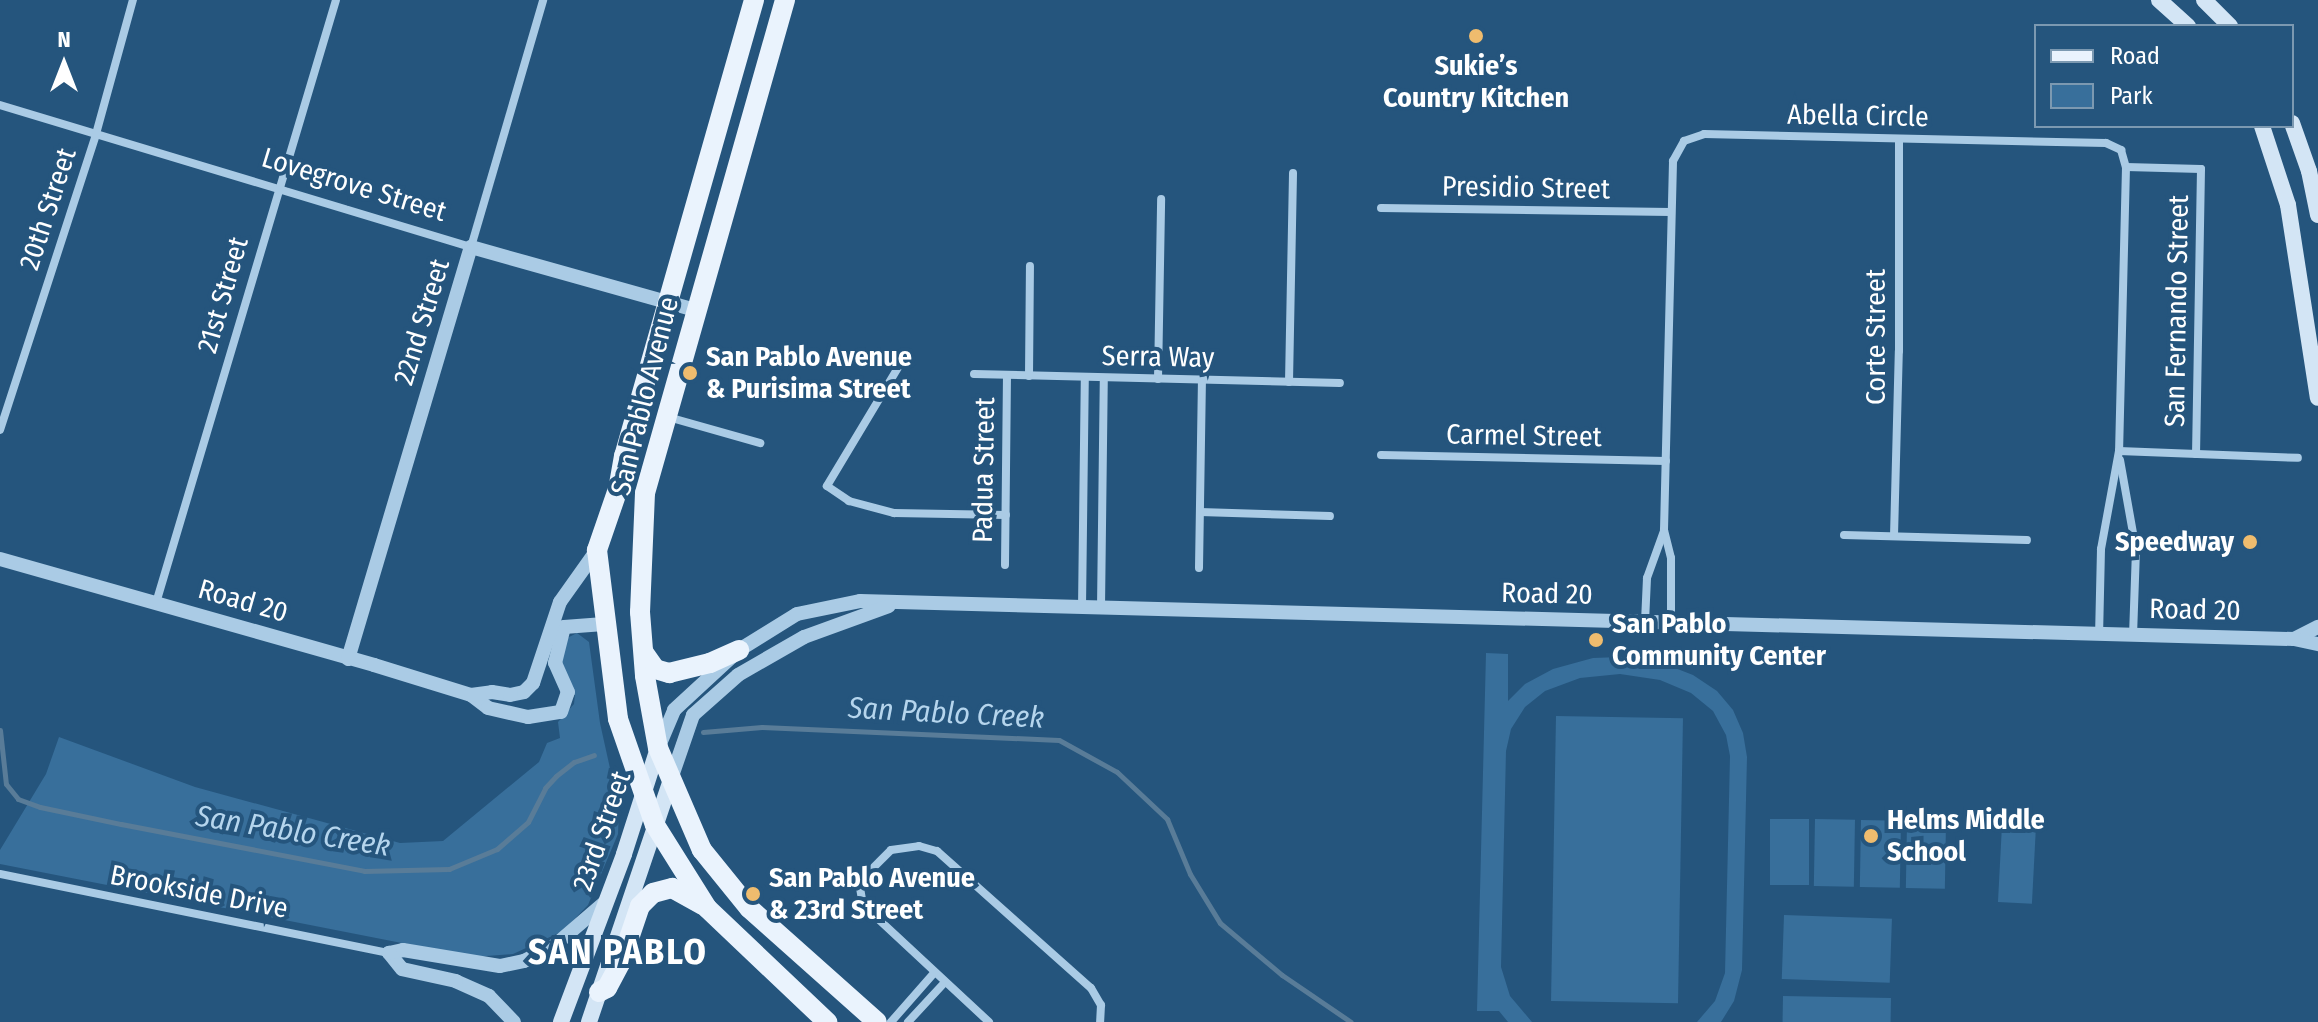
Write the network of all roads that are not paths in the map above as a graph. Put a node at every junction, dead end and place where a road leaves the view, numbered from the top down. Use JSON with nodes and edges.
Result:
{"nodes":[{"id":1,"x":133,"y":0,"type":"edge"},
{"id":2,"x":336,"y":0,"type":"edge"},
{"id":3,"x":543,"y":0,"type":"edge"},
{"id":4,"x":754,"y":0,"type":"edge"},
{"id":5,"x":785,"y":0,"type":"edge"},
{"id":6,"x":2159,"y":0,"type":"edge"},
{"id":7,"x":2204,"y":0,"type":"edge"},
{"id":8,"x":2186,"y":24,"type":"edge"},
{"id":9,"x":2228,"y":24,"type":"edge"},
{"id":10,"x":0,"y":105,"type":"edge"},
{"id":11,"x":2263,"y":128,"type":"edge"},
{"id":12,"x":2294,"y":128,"type":"edge"},
{"id":13,"x":96,"y":134,"type":"junction"},
{"id":14,"x":1899,"y":139,"type":"junction"},
{"id":15,"x":2126,"y":167,"type":"junction"},
{"id":16,"x":1293,"y":173,"type":"dead end"},
{"id":17,"x":278,"y":188,"type":"junction"},
{"id":18,"x":1161,"y":199,"type":"dead end"},
{"id":19,"x":1381,"y":208,"type":"dead end"},
{"id":20,"x":1671,"y":212,"type":"junction"},
{"id":21,"x":2318,"y":215,"type":"edge"},
{"id":22,"x":471,"y":247,"type":"junction"},
{"id":23,"x":1030,"y":266,"type":"dead end"},
{"id":24,"x":667,"y":302,"type":"junction"},
{"id":25,"x":695,"y":310,"type":"junction"},
{"id":26,"x":902,"y":361,"type":"dead end"},
{"id":27,"x":974,"y":374,"type":"dead end"},
{"id":28,"x":1007,"y":375,"type":"junction"},
{"id":29,"x":1029,"y":376,"type":"junction"},
{"id":30,"x":1085,"y":378,"type":"junction"},
{"id":31,"x":1104,"y":378,"type":"junction"},
{"id":32,"x":1158,"y":379,"type":"junction"},
{"id":33,"x":1202,"y":381,"type":"junction"},
{"id":34,"x":1289,"y":382,"type":"junction"},
{"id":35,"x":1340,"y":383,"type":"dead end"},
{"id":36,"x":2318,"y":398,"type":"edge"},
{"id":37,"x":667,"y":417,"type":"junction"},
{"id":38,"x":0,"y":430,"type":"edge"},
{"id":39,"x":760,"y":443,"type":"dead end"},
{"id":40,"x":2119,"y":451,"type":"junction"},
{"id":41,"x":2196,"y":454,"type":"junction"},
{"id":42,"x":1381,"y":455,"type":"dead end"},
{"id":43,"x":2298,"y":458,"type":"dead end"},
{"id":44,"x":1666,"y":461,"type":"junction"},
{"id":45,"x":1084,"y":485,"type":"junction"},
{"id":46,"x":1103,"y":485,"type":"junction"},
{"id":47,"x":1200,"y":512,"type":"junction"},
{"id":48,"x":1006,"y":515,"type":"junction"},
{"id":49,"x":1330,"y":516,"type":"dead end"},
{"id":50,"x":1664,"y":530,"type":"junction"},
{"id":51,"x":1844,"y":535,"type":"dead end"},
{"id":52,"x":1894,"y":536,"type":"junction"},
{"id":53,"x":2027,"y":540,"type":"dead end"},
{"id":54,"x":597,"y":550,"type":"junction"},
{"id":55,"x":0,"y":559,"type":"edge"},
{"id":56,"x":1005,"y":565,"type":"dead end"},
{"id":57,"x":1199,"y":568,"type":"dead end"},
{"id":58,"x":156,"y":603,"type":"junction"},
{"id":59,"x":894,"y":604,"type":"junction"},
{"id":60,"x":1082,"y":608,"type":"junction"},
{"id":61,"x":1101,"y":609,"type":"junction"},
{"id":62,"x":1645,"y":622,"type":"junction"},
{"id":63,"x":1671,"y":622,"type":"junction"},
{"id":64,"x":604,"y":624,"type":"junction"},
{"id":65,"x":2318,"y":627,"type":"edge"},
{"id":66,"x":2099,"y":634,"type":"junction"},
{"id":67,"x":2133,"y":635,"type":"junction"},
{"id":68,"x":2294,"y":639,"type":"junction"},
{"id":69,"x":2318,"y":644,"type":"edge"},
{"id":70,"x":739,"y":650,"type":"junction"},
{"id":71,"x":644,"y":653,"type":"junction"},
{"id":72,"x":348,"y":659,"type":"junction"},
{"id":73,"x":471,"y":695,"type":"junction"},
{"id":74,"x":658,"y":748,"type":"junction"},
{"id":75,"x":671,"y":780,"type":"junction"},
{"id":76,"x":644,"y":791,"type":"junction"},
{"id":77,"x":655,"y":825,"type":"junction"},
{"id":78,"x":0,"y":874,"type":"edge"},
{"id":79,"x":604,"y":903,"type":"junction"},
{"id":80,"x":707,"y":908,"type":"junction"},
{"id":81,"x":389,"y":953,"type":"junction"},
{"id":82,"x":934,"y":973,"type":"junction"},
{"id":83,"x":945,"y":982,"type":"junction"},
{"id":84,"x":599,"y":992,"type":"junction"},
{"id":85,"x":514,"y":1022,"type":"edge"},
{"id":86,"x":561,"y":1022,"type":"edge"},
{"id":87,"x":589,"y":1022,"type":"edge"},
{"id":88,"x":827,"y":1022,"type":"edge"},
{"id":89,"x":877,"y":1022,"type":"edge"},
{"id":90,"x":891,"y":1022,"type":"edge"},
{"id":91,"x":908,"y":1022,"type":"edge"},
{"id":92,"x":989,"y":1022,"type":"edge"},
{"id":93,"x":1100,"y":1022,"type":"edge"}],
"edges":[{"from":1,"to":13,"type":"street","name":"20th Street"},
{"from":2,"to":17,"type":"street","name":"21st Street"},
{"from":3,"to":22,"type":"street","name":"22nd Street"},
{"from":4,"to":24,"type":"main road","name":"San Pablo Avenue"},
{"from":5,"to":25,"type":"main road","name":"San Pablo Avenue"},
{"from":6,"to":8,"type":"main road"},
{"from":7,"to":9,"type":"main road"},
{"from":10,"to":13,"type":"street","name":"Lovegrove Street"},
{"from":11,"to":36,"type":"main road"},
{"from":12,"to":21,"type":"main road"},
{"from":13,"to":17,"type":"street","name":"Lovegrove Street"},
{"from":13,"to":38,"type":"street","name":"20th Street"},
{"from":14,"to":15,"type":"street","name":"Abella Circle"},
{"from":14,"to":20,"type":"street","name":"Abella Circle"},
{"from":14,"to":52,"type":"street","name":"Corte Street"},
{"from":15,"to":40,"type":"street"},
{"from":15,"to":41,"type":"street","name":"San Fernando Street"},
{"from":16,"to":34,"type":"street"},
{"from":17,"to":22,"type":"street","name":"Lovegrove Street"},
{"from":17,"to":58,"type":"street","name":"21st Street"},
{"from":18,"to":32,"type":"street"},
{"from":19,"to":20,"type":"street","name":"Presidio Street"},
{"from":20,"to":44,"type":"street","name":"Abella Circle"},
{"from":22,"to":24,"type":"street","name":"Lovegrove Street"},
{"from":22,"to":72,"type":"street","name":"22nd Street"},
{"from":23,"to":29,"type":"street"},
{"from":24,"to":25,"type":"street","name":"Lovegrove Street"},
{"from":24,"to":54,"type":"main road","name":"San Pablo Avenue"},
{"from":25,"to":37,"type":"main road","name":"San Pablo Avenue"},
{"from":26,"to":48,"type":"street"},
{"from":27,"to":28,"type":"street","name":"Serra Way"},
{"from":28,"to":29,"type":"street","name":"Serra Way"},
{"from":28,"to":48,"type":"street","name":"Padua Street"},
{"from":29,"to":30,"type":"street","name":"Serra Way"},
{"from":30,"to":31,"type":"street","name":"Serra Way"},
{"from":30,"to":45,"type":"street"},
{"from":31,"to":32,"type":"street","name":"Serra Way"},
{"from":31,"to":46,"type":"street"},
{"from":32,"to":33,"type":"street","name":"Serra Way"},
{"from":33,"to":34,"type":"street","name":"Serra Way"},
{"from":33,"to":47,"type":"street"},
{"from":34,"to":35,"type":"street","name":"Serra Way"},
{"from":37,"to":39,"type":"street"},
{"from":37,"to":71,"type":"main road","name":"San Pablo Avenue"},
{"from":40,"to":41,"type":"street"},
{"from":40,"to":66,"type":"street"},
{"from":40,"to":67,"type":"street"},
{"from":41,"to":43,"type":"street"},
{"from":42,"to":44,"type":"street","name":"Carmel Street"},
{"from":44,"to":50,"type":"street","name":"Abella Circle"},
{"from":45,"to":46,"type":"street"},
{"from":45,"to":60,"type":"street"},
{"from":46,"to":61,"type":"street"},
{"from":47,"to":49,"type":"street"},
{"from":47,"to":57,"type":"street"},
{"from":48,"to":56,"type":"street","name":"Padua Street"},
{"from":50,"to":62,"type":"street","name":"Abella Circle"},
{"from":50,"to":63,"type":"street","name":"Abella Circle"},
{"from":51,"to":52,"type":"street"},
{"from":52,"to":53,"type":"street"},
{"from":54,"to":64,"type":"main road","name":"San Pablo Avenue"},
{"from":54,"to":73,"type":"street","name":"Road 20"},
{"from":55,"to":58,"type":"street","name":"Road 20"},
{"from":58,"to":72,"type":"street","name":"Road 20"},
{"from":59,"to":60,"type":"street","name":"Road 20"},
{"from":59,"to":70,"type":"street","name":"Road 20"},
{"from":59,"to":75,"type":"street","name":"Road 20"},
{"from":60,"to":61,"type":"street","name":"Road 20"},
{"from":61,"to":62,"type":"street","name":"Road 20"},
{"from":62,"to":63,"type":"street","name":"Road 20"},
{"from":63,"to":66,"type":"street","name":"Road 20"},
{"from":64,"to":73,"type":"street","name":"Road 20"},
{"from":64,"to":76,"type":"main road","name":"San Pablo Avenue"},
{"from":65,"to":68,"type":"street","name":"Road 20"},
{"from":66,"to":67,"type":"street","name":"Road 20"},
{"from":67,"to":68,"type":"street","name":"Road 20"},
{"from":68,"to":69,"type":"street","name":"Road 20"},
{"from":70,"to":71,"type":"main road"},
{"from":70,"to":74,"type":"street","name":"Road 20"},
{"from":71,"to":74,"type":"main road","name":"San Pablo Avenue"},
{"from":72,"to":73,"type":"street","name":"Road 20"},
{"from":74,"to":75,"type":"main road","name":"San Pablo Avenue"},
{"from":74,"to":76,"type":"main road","name":"23rd Street"},
{"from":75,"to":77,"type":"main road","name":"23rd Street"},
{"from":75,"to":89,"type":"main road","name":"San Pablo Avenue"},
{"from":76,"to":77,"type":"main road","name":"San Pablo Avenue"},
{"from":76,"to":79,"type":"main road","name":"23rd Street"},
{"from":77,"to":80,"type":"main road","name":"San Pablo Avenue"},
{"from":77,"to":84,"type":"main road","name":"23rd Street"},
{"from":78,"to":81,"type":"street","name":"Brookside Drive"},
{"from":79,"to":81,"type":"street"},
{"from":79,"to":86,"type":"main road","name":"23rd Street"},
{"from":80,"to":84,"type":"main road"},
{"from":80,"to":88,"type":"main road","name":"San Pablo Avenue"},
{"from":81,"to":85,"type":"street"},
{"from":82,"to":83,"type":"street"},
{"from":82,"to":90,"type":"street"},
{"from":82,"to":93,"type":"street"},
{"from":83,"to":91,"type":"street"},
{"from":83,"to":92,"type":"street"},
{"from":84,"to":87,"type":"main road","name":"23rd Street"}]}
